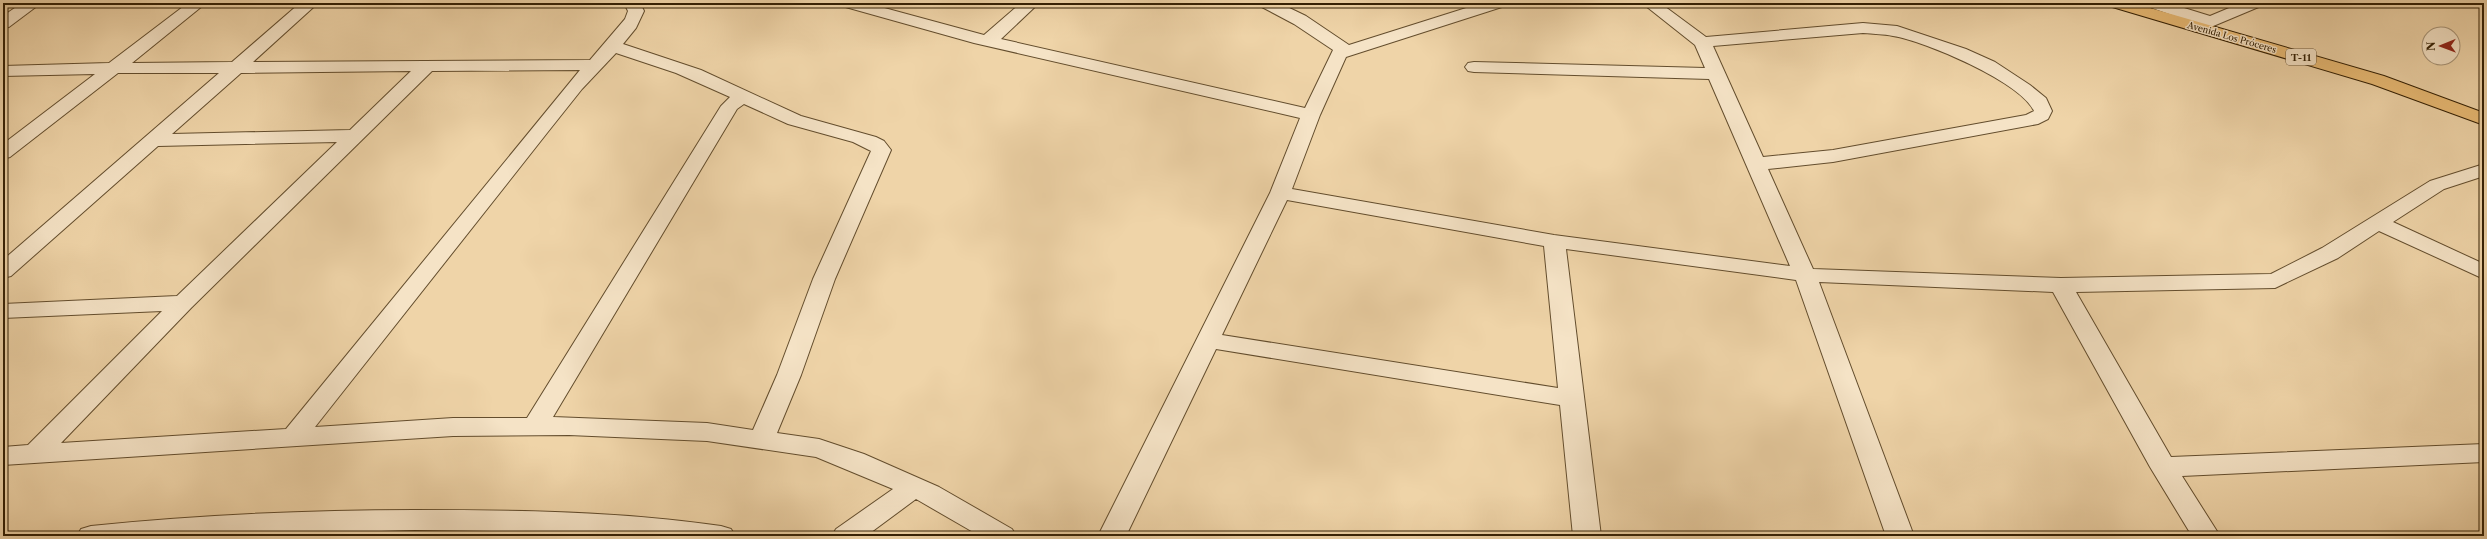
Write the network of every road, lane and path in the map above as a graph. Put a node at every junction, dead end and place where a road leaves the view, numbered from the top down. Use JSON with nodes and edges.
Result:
{"nodes":[{"id":1,"x":33,"y":3,"type":"edge"},
{"id":2,"x":198,"y":3,"type":"edge"},
{"id":3,"x":310,"y":3,"type":"edge"},
{"id":4,"x":632,"y":3,"type":"edge"},
{"id":5,"x":848,"y":3,"type":"edge"},
{"id":6,"x":1030,"y":3,"type":"edge"},
{"id":7,"x":1266,"y":3,"type":"edge"},
{"id":8,"x":1499,"y":3,"type":"edge"},
{"id":9,"x":1650,"y":3,"type":"edge"},
{"id":10,"x":2115,"y":3,"type":"edge"},
{"id":11,"x":2152,"y":3,"type":"edge"},
{"id":12,"x":2255,"y":3,"type":"edge"},
{"id":13,"x":3,"y":23,"type":"edge"},
{"id":14,"x":2204,"y":25,"type":"junction"},
{"id":15,"x":988,"y":41,"type":"junction"},
{"id":16,"x":1702,"y":42,"type":"junction"},
{"id":17,"x":611,"y":46,"type":"junction"},
{"id":18,"x":1347,"y":52,"type":"junction"},
{"id":19,"x":592,"y":65,"type":"junction"},
{"id":20,"x":427,"y":66,"type":"junction"},
{"id":21,"x":235,"y":67,"type":"junction"},
{"id":22,"x":1474,"y":67,"type":"dead end"},
{"id":23,"x":114,"y":68,"type":"junction"},
{"id":24,"x":3,"y":71,"type":"edge"},
{"id":25,"x":1716,"y":74,"type":"junction"},
{"id":26,"x":742,"y":97,"type":"junction"},
{"id":27,"x":1311,"y":115,"type":"junction"},
{"id":28,"x":2484,"y":119,"type":"edge"},
{"id":29,"x":357,"y":136,"type":"junction"},
{"id":30,"x":151,"y":140,"type":"junction"},
{"id":31,"x":3,"y":153,"type":"edge"},
{"id":32,"x":1756,"y":164,"type":"junction"},
{"id":33,"x":2484,"y":170,"type":"edge"},
{"id":34,"x":1280,"y":193,"type":"junction"},
{"id":35,"x":2378,"y":223,"type":"junction"},
{"id":36,"x":1554,"y":241,"type":"junction"},
{"id":37,"x":3,"y":270,"type":"edge"},
{"id":38,"x":2484,"y":272,"type":"edge"},
{"id":39,"x":1805,"y":275,"type":"junction"},
{"id":40,"x":2061,"y":284,"type":"junction"},
{"id":41,"x":183,"y":302,"type":"junction"},
{"id":42,"x":3,"y":310,"type":"edge"},
{"id":43,"x":1208,"y":340,"type":"junction"},
{"id":44,"x":1572,"y":399,"type":"junction"},
{"id":45,"x":535,"y":426,"type":"junction"},
{"id":46,"x":294,"y":436,"type":"junction"},
{"id":47,"x":761,"y":440,"type":"junction"},
{"id":48,"x":37,"y":452,"type":"junction"},
{"id":49,"x":2484,"y":453,"type":"edge"},
{"id":50,"x":3,"y":456,"type":"edge"},
{"id":51,"x":2162,"y":467,"type":"junction"},
{"id":52,"x":914,"y":487,"type":"junction"},
{"id":53,"x":91,"y":536,"type":"edge"},
{"id":54,"x":721,"y":536,"type":"edge"},
{"id":55,"x":846,"y":536,"type":"edge"},
{"id":56,"x":1002,"y":536,"type":"edge"},
{"id":57,"x":1112,"y":536,"type":"edge"},
{"id":58,"x":1587,"y":536,"type":"edge"},
{"id":59,"x":1900,"y":536,"type":"edge"},
{"id":60,"x":2206,"y":536,"type":"edge"}],
"edges":[{"from":1,"to":13,"type":"street"},
{"from":2,"to":23,"type":"street"},
{"from":3,"to":21,"type":"street"},
{"from":4,"to":17,"type":"street"},
{"from":5,"to":15,"type":"street"},
{"from":6,"to":15,"type":"street"},
{"from":7,"to":18,"type":"street"},
{"from":8,"to":18,"type":"street"},
{"from":9,"to":16,"type":"street"},
{"from":10,"to":14,"type":"highway","name":"Avenida Los Próceres","number":"T-11"},
{"from":11,"to":14,"type":"street"},
{"from":12,"to":14,"type":"street"},
{"from":14,"to":28,"type":"highway","name":"Avenida Los Próceres","number":"T-11"},
{"from":15,"to":27,"type":"street"},
{"from":16,"to":25,"type":"street"},
{"from":16,"to":32,"type":"street"},
{"from":17,"to":19,"type":"street"},
{"from":17,"to":26,"type":"street"},
{"from":18,"to":27,"type":"street"},
{"from":19,"to":20,"type":"street"},
{"from":19,"to":46,"type":"street"},
{"from":20,"to":21,"type":"street"},
{"from":20,"to":29,"type":"street"},
{"from":21,"to":23,"type":"street"},
{"from":21,"to":30,"type":"street"},
{"from":22,"to":25,"type":"street"},
{"from":23,"to":24,"type":"street"},
{"from":23,"to":31,"type":"street"},
{"from":25,"to":32,"type":"street"},
{"from":26,"to":45,"type":"street"},
{"from":26,"to":47,"type":"street"},
{"from":27,"to":34,"type":"street"},
{"from":29,"to":30,"type":"street"},
{"from":29,"to":41,"type":"street"},
{"from":30,"to":37,"type":"street"},
{"from":32,"to":39,"type":"street"},
{"from":33,"to":35,"type":"street"},
{"from":34,"to":36,"type":"street"},
{"from":34,"to":43,"type":"street"},
{"from":35,"to":38,"type":"street"},
{"from":35,"to":40,"type":"street"},
{"from":36,"to":39,"type":"street"},
{"from":36,"to":44,"type":"street"},
{"from":39,"to":40,"type":"street"},
{"from":39,"to":59,"type":"street"},
{"from":40,"to":51,"type":"street"},
{"from":41,"to":42,"type":"street"},
{"from":41,"to":48,"type":"street"},
{"from":43,"to":44,"type":"street"},
{"from":43,"to":57,"type":"street"},
{"from":44,"to":58,"type":"street"},
{"from":45,"to":46,"type":"street"},
{"from":45,"to":47,"type":"street"},
{"from":46,"to":48,"type":"street"},
{"from":47,"to":52,"type":"street"},
{"from":48,"to":50,"type":"street"},
{"from":49,"to":51,"type":"street"},
{"from":51,"to":60,"type":"street"},
{"from":52,"to":55,"type":"street"},
{"from":52,"to":56,"type":"street"},
{"from":53,"to":54,"type":"street"}]}
